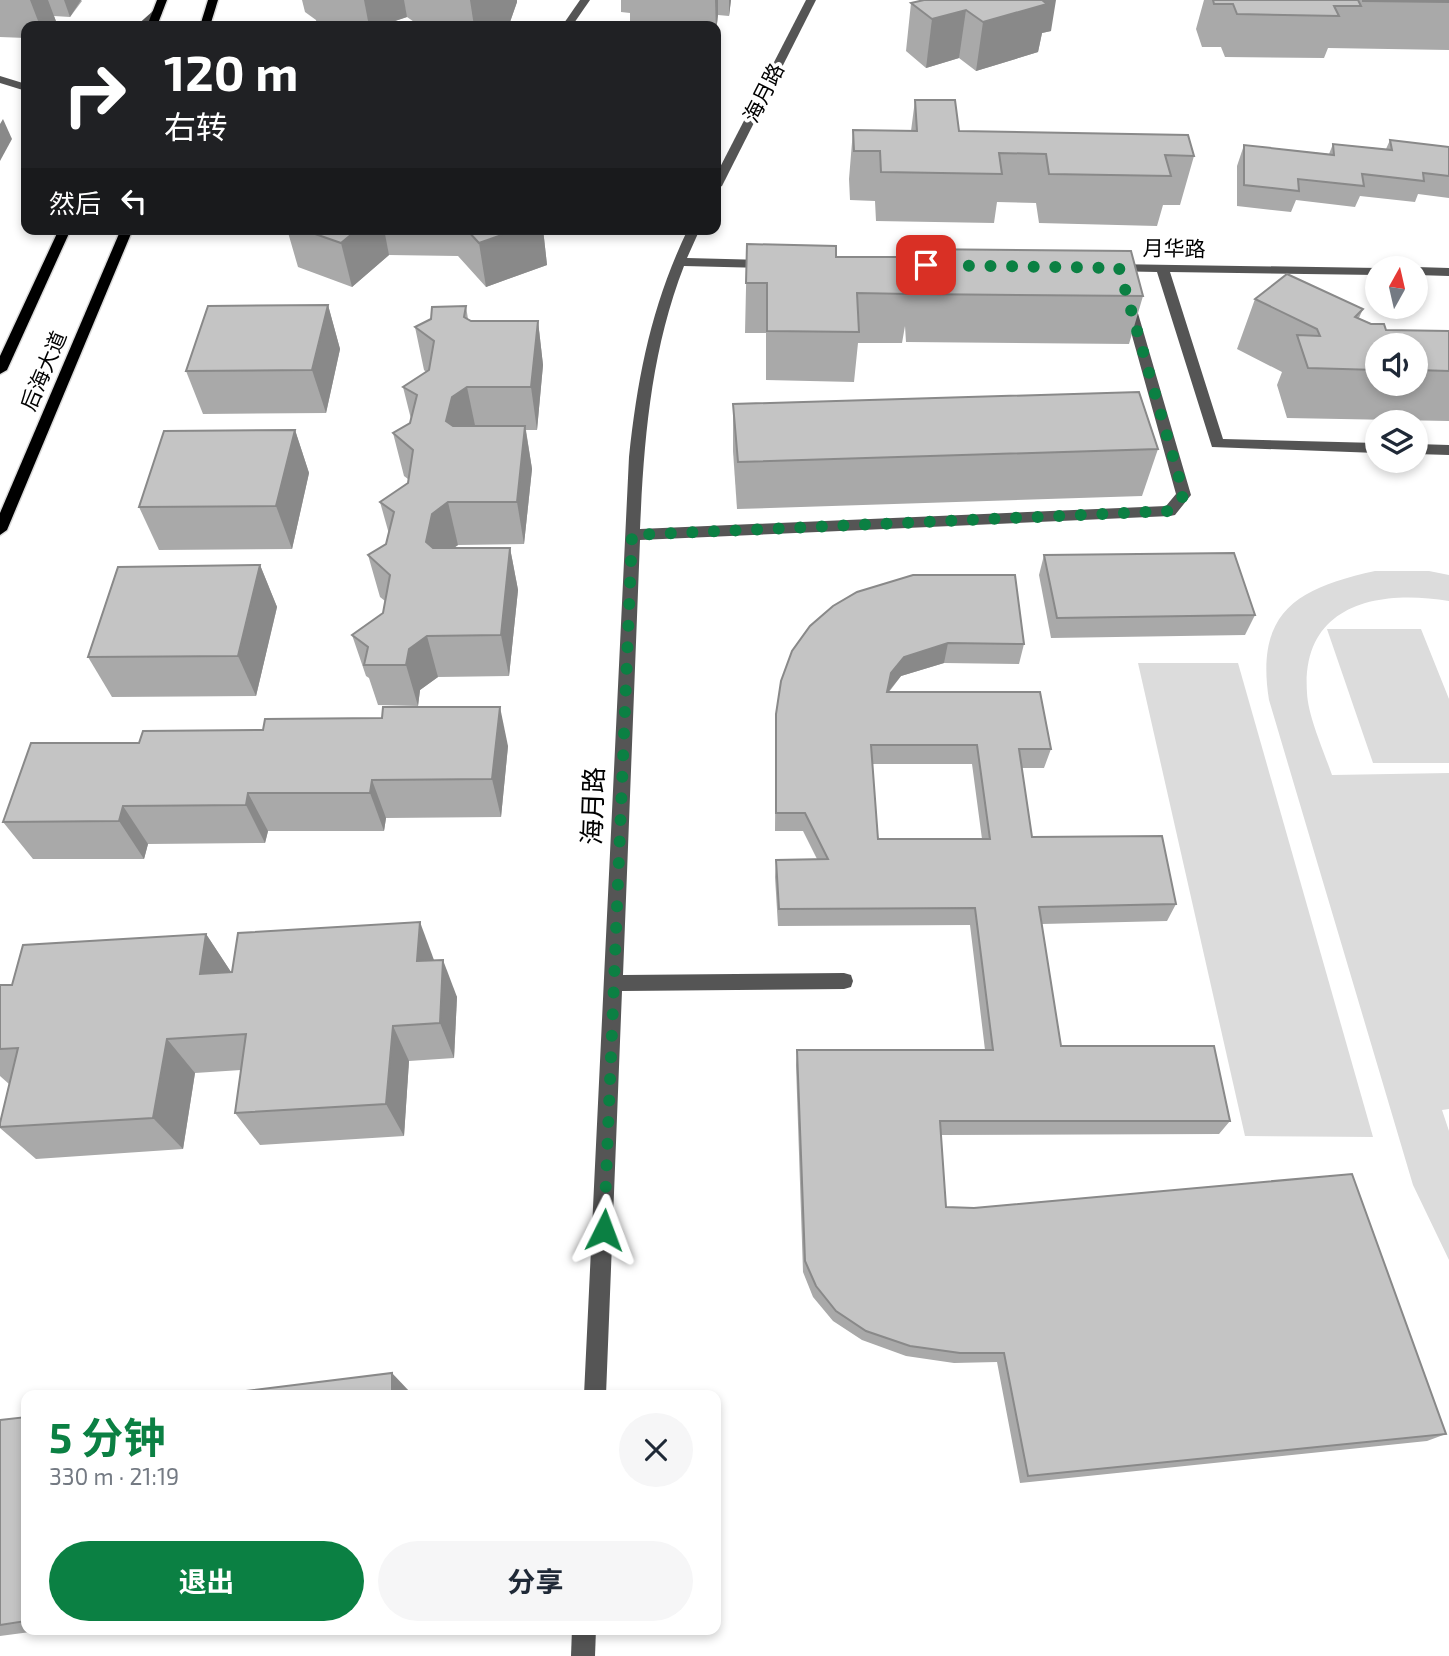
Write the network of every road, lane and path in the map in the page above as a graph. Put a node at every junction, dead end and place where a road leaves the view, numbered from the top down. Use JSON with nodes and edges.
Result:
{"nodes":[{"id":1,"x":162,"y":0,"type":"edge"},
{"id":2,"x":213,"y":0,"type":"edge"},
{"id":3,"x":585,"y":0,"type":"edge"},
{"id":4,"x":811,"y":0,"type":"edge"},
{"id":5,"x":157,"y":13,"type":"junction"},
{"id":6,"x":147,"y":21,"type":"edge"},
{"id":7,"x":154,"y":21,"type":"edge"},
{"id":8,"x":207,"y":21,"type":"edge"},
{"id":9,"x":570,"y":21,"type":"edge"},
{"id":10,"x":21,"y":76,"type":"edge"},
{"id":11,"x":0,"y":78,"type":"edge"},
{"id":12,"x":21,"y":86,"type":"edge"},
{"id":13,"x":721,"y":176,"type":"edge"},
{"id":14,"x":62,"y":235,"type":"edge"},
{"id":15,"x":124,"y":235,"type":"edge"},
{"id":16,"x":691,"y":235,"type":"edge"},
{"id":17,"x":677,"y":262,"type":"junction"},
{"id":18,"x":788,"y":264,"type":"edge"},
{"id":19,"x":1091,"y":267,"type":"edge"},
{"id":20,"x":1162,"y":268,"type":"junction"},
{"id":21,"x":1365,"y":271,"type":"edge"},
{"id":22,"x":1428,"y":271,"type":"edge"},
{"id":23,"x":1449,"y":272,"type":"edge"},
{"id":24,"x":1123,"y":281,"type":"junction"},
{"id":25,"x":0,"y":370,"type":"edge"},
{"id":26,"x":1365,"y":448,"type":"edge"},
{"id":27,"x":1428,"y":449,"type":"edge"},
{"id":28,"x":1449,"y":450,"type":"edge"},
{"id":29,"x":0,"y":530,"type":"edge"},
{"id":30,"x":632,"y":535,"type":"junction"},
{"id":31,"x":844,"y":981,"type":"dead end"},
{"id":32,"x":616,"y":983,"type":"junction"},
{"id":33,"x":596,"y":1390,"type":"edge"},
{"id":34,"x":584,"y":1635,"type":"edge"},
{"id":35,"x":583,"y":1656,"type":"edge"}],
"edges":[{"from":1,"to":5,"type":"main road"},
{"from":2,"to":8,"type":"main road"},
{"from":3,"to":9,"type":"street"},
{"from":4,"to":13,"type":"street","name":"海月路"},
{"from":5,"to":6,"type":"street"},
{"from":5,"to":7,"type":"main road"},
{"from":10,"to":11,"type":"street"},
{"from":11,"to":12,"type":"street"},
{"from":14,"to":25,"type":"main road","name":"后海大道"},
{"from":15,"to":29,"type":"main road","name":"后海大道"},
{"from":16,"to":17,"type":"street","name":"海月路"},
{"from":17,"to":18,"type":"street"},
{"from":17,"to":30,"type":"street","name":"海月路"},
{"from":19,"to":24,"type":"street","name":"月华路"},
{"from":20,"to":21,"type":"street","name":"月华路"},
{"from":20,"to":24,"type":"street","name":"月华路"},
{"from":20,"to":26,"type":"street"},
{"from":22,"to":23,"type":"street"},
{"from":24,"to":30,"type":"street"},
{"from":27,"to":28,"type":"street"},
{"from":30,"to":32,"type":"street","name":"海月路"},
{"from":31,"to":32,"type":"street"},
{"from":32,"to":33,"type":"street","name":"海月路"},
{"from":34,"to":35,"type":"street"}]}
